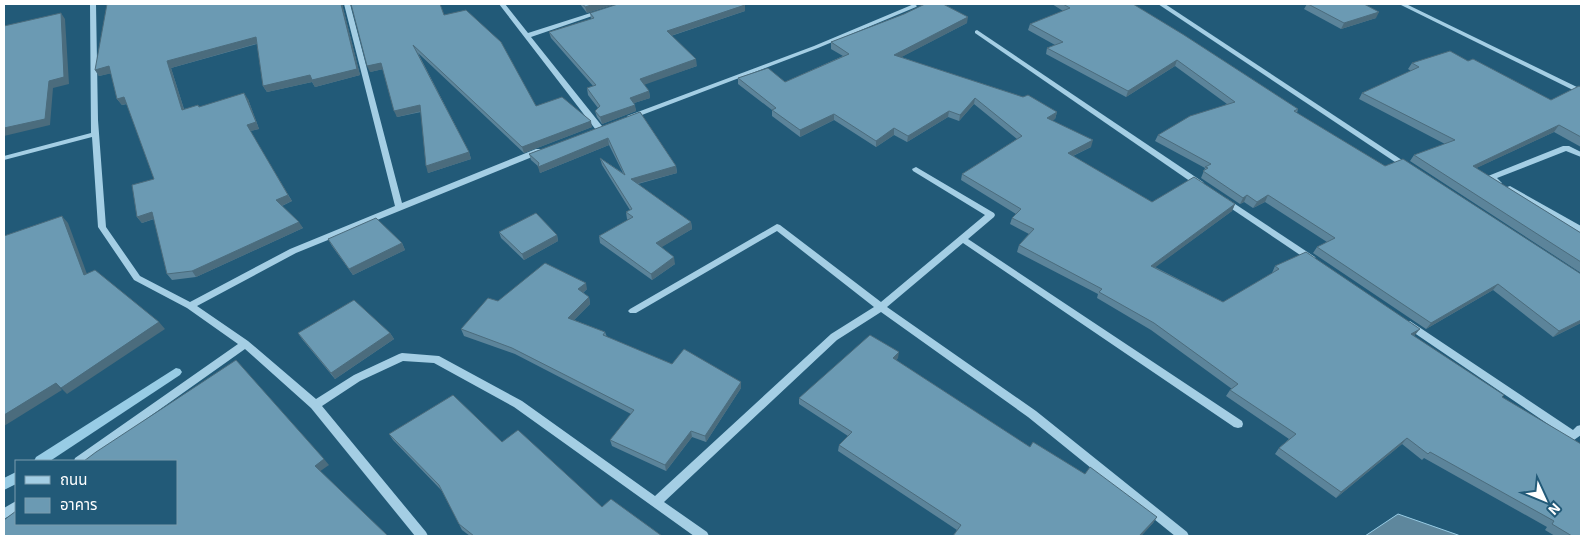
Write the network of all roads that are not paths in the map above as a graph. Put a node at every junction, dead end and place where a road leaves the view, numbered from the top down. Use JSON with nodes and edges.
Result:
{"nodes":[{"id":1,"x":93,"y":4,"type":"edge"},
{"id":2,"x":347,"y":4,"type":"edge"},
{"id":3,"x":502,"y":4,"type":"edge"},
{"id":4,"x":1161,"y":4,"type":"edge"},
{"id":5,"x":1402,"y":4,"type":"edge"},
{"id":6,"x":914,"y":6,"type":"dead end"},
{"id":7,"x":608,"y":10,"type":"edge"},
{"id":8,"x":978,"y":32,"type":"dead end"},
{"id":9,"x":526,"y":36,"type":"junction"},
{"id":10,"x":1581,"y":92,"type":"edge"},
{"id":11,"x":626,"y":118,"type":"edge"},
{"id":12,"x":608,"y":124,"type":"edge"},
{"id":13,"x":599,"y":128,"type":"junction"},
{"id":14,"x":590,"y":132,"type":"edge"},
{"id":15,"x":94,"y":134,"type":"junction"},
{"id":16,"x":544,"y":149,"type":"edge"},
{"id":17,"x":1581,"y":155,"type":"edge"},
{"id":18,"x":4,"y":158,"type":"edge"},
{"id":19,"x":916,"y":170,"type":"dead end"},
{"id":20,"x":1417,"y":173,"type":"edge"},
{"id":21,"x":1206,"y":187,"type":"edge"},
{"id":22,"x":1222,"y":198,"type":"edge"},
{"id":23,"x":399,"y":206,"type":"junction"},
{"id":24,"x":1581,"y":230,"type":"edge"},
{"id":25,"x":962,"y":239,"type":"junction"},
{"id":26,"x":1320,"y":264,"type":"edge"},
{"id":27,"x":190,"y":306,"type":"junction"},
{"id":28,"x":882,"y":307,"type":"junction"},
{"id":29,"x":633,"y":311,"type":"dead end"},
{"id":30,"x":1402,"y":319,"type":"edge"},
{"id":31,"x":245,"y":344,"type":"junction"},
{"id":32,"x":315,"y":405,"type":"junction"},
{"id":33,"x":1238,"y":424,"type":"dead end"},
{"id":34,"x":1579,"y":435,"type":"edge"},
{"id":35,"x":80,"y":460,"type":"edge"},
{"id":36,"x":656,"y":502,"type":"junction"},
{"id":37,"x":15,"y":507,"type":"edge"},
{"id":38,"x":4,"y":514,"type":"edge"},
{"id":39,"x":422,"y":536,"type":"edge"},
{"id":40,"x":703,"y":536,"type":"edge"},
{"id":41,"x":1184,"y":536,"type":"edge"}],
"edges":[{"from":1,"to":15,"type":"street"},
{"from":2,"to":23,"type":"street"},
{"from":3,"to":9,"type":"street"},
{"from":4,"to":20,"type":"street"},
{"from":5,"to":10,"type":"street"},
{"from":6,"to":11,"type":"street"},
{"from":7,"to":9,"type":"street"},
{"from":8,"to":21,"type":"street"},
{"from":9,"to":13,"type":"street"},
{"from":12,"to":13,"type":"street"},
{"from":13,"to":14,"type":"street"},
{"from":15,"to":18,"type":"street"},
{"from":15,"to":27,"type":"street"},
{"from":16,"to":23,"type":"street"},
{"from":17,"to":24,"type":"street"},
{"from":19,"to":25,"type":"street"},
{"from":22,"to":26,"type":"street"},
{"from":23,"to":27,"type":"street"},
{"from":25,"to":28,"type":"street"},
{"from":25,"to":33,"type":"street"},
{"from":27,"to":31,"type":"street"},
{"from":28,"to":29,"type":"street"},
{"from":28,"to":36,"type":"street"},
{"from":28,"to":41,"type":"street"},
{"from":30,"to":34,"type":"street"},
{"from":31,"to":32,"type":"street"},
{"from":31,"to":35,"type":"street"},
{"from":32,"to":36,"type":"street"},
{"from":32,"to":39,"type":"street"},
{"from":36,"to":40,"type":"street"},
{"from":37,"to":38,"type":"street"}]}
